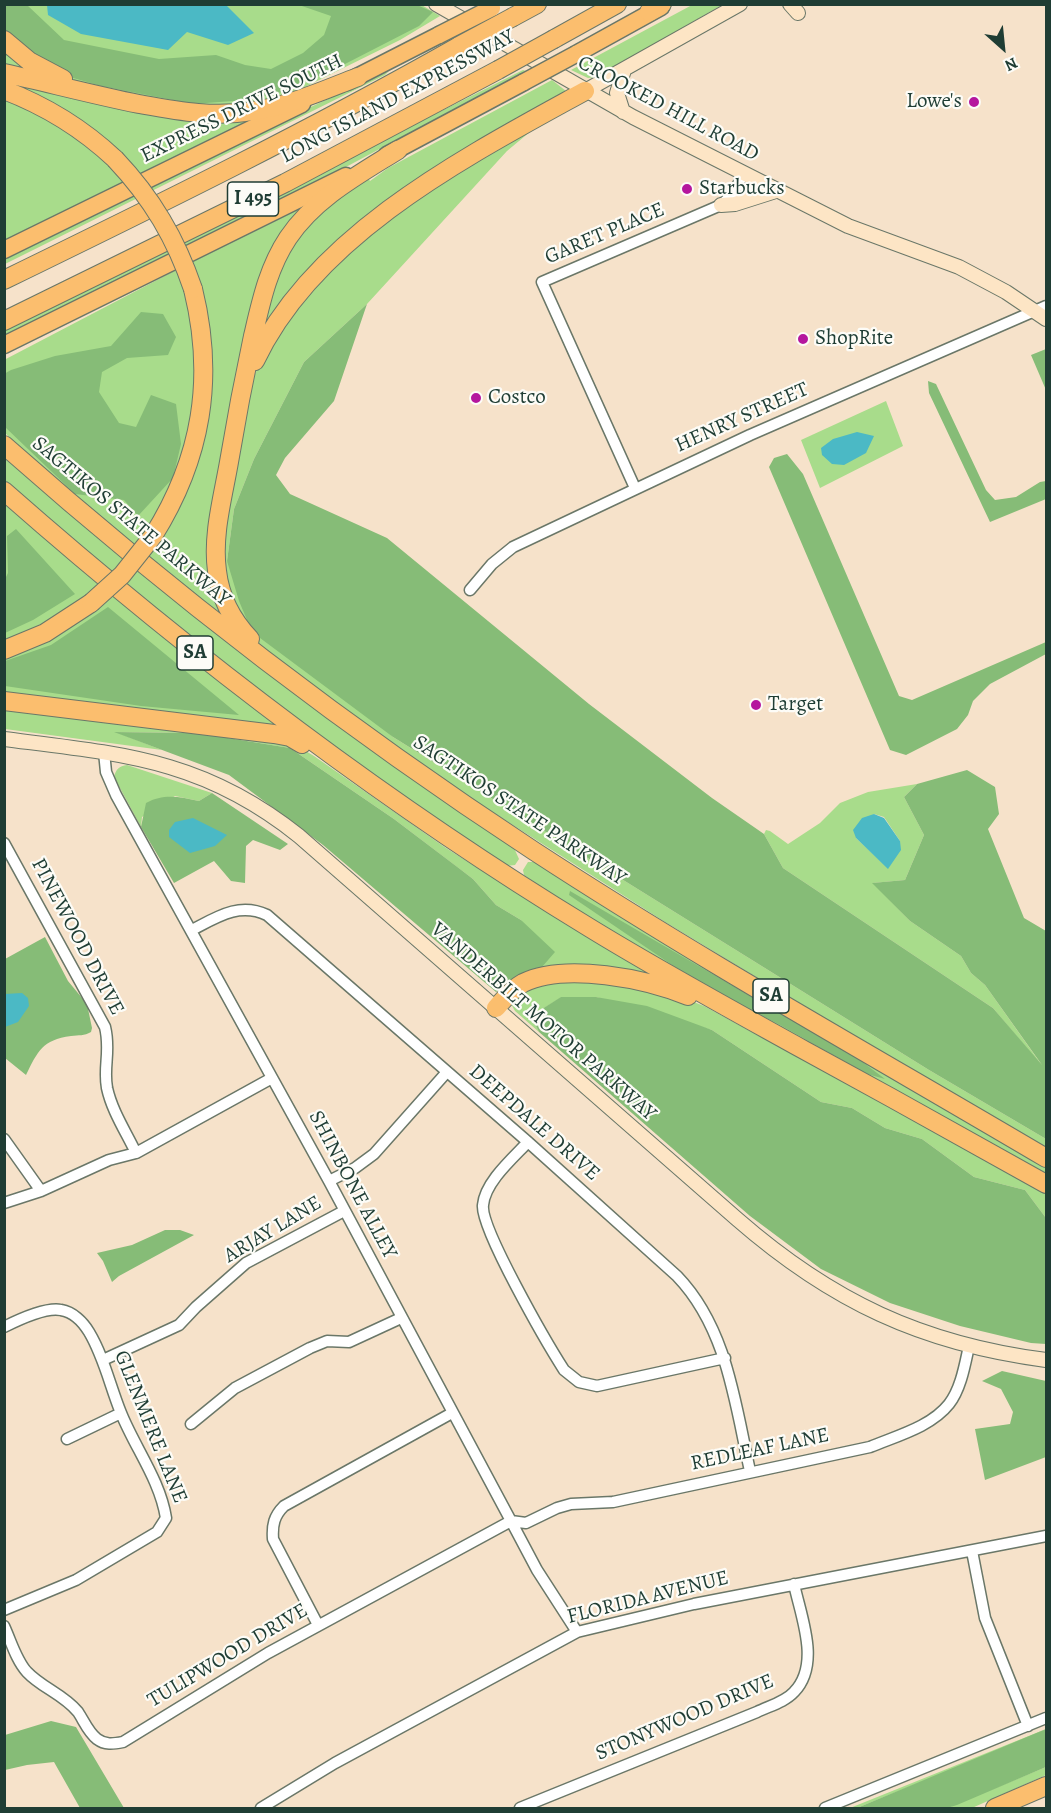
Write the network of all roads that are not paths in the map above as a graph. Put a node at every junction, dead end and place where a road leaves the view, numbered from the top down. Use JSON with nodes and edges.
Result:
{"nodes":[{"id":1,"x":436,"y":4,"type":"edge"},
{"id":2,"x":537,"y":4,"type":"edge"},
{"id":3,"x":616,"y":4,"type":"edge"},
{"id":4,"x":740,"y":4,"type":"edge"},
{"id":5,"x":790,"y":4,"type":"edge"},
{"id":6,"x":797,"y":4,"type":"edge"},
{"id":7,"x":495,"y":6,"type":"edge"},
{"id":8,"x":659,"y":7,"type":"edge"},
{"id":9,"x":4,"y":40,"type":"edge"},
{"id":10,"x":624,"y":70,"type":"junction"},
{"id":11,"x":4,"y":73,"type":"edge"},
{"id":12,"x":358,"y":76,"type":"junction"},
{"id":13,"x":4,"y":90,"type":"edge"},
{"id":14,"x":585,"y":91,"type":"junction"},
{"id":15,"x":150,"y":106,"type":"junction"},
{"id":16,"x":623,"y":112,"type":"junction"},
{"id":17,"x":398,"y":150,"type":"junction"},
{"id":18,"x":744,"y":173,"type":"junction"},
{"id":19,"x":779,"y":190,"type":"junction"},
{"id":20,"x":720,"y":205,"type":"junction"},
{"id":21,"x":4,"y":250,"type":"edge"},
{"id":22,"x":4,"y":280,"type":"edge"},
{"id":23,"x":1043,"y":312,"type":"edge"},
{"id":24,"x":4,"y":321,"type":"edge"},
{"id":25,"x":4,"y":345,"type":"edge"},
{"id":26,"x":240,"y":399,"type":"junction"},
{"id":27,"x":4,"y":445,"type":"edge"},
{"id":28,"x":635,"y":488,"type":"junction"},
{"id":29,"x":4,"y":491,"type":"edge"},
{"id":30,"x":470,"y":590,"type":"dead end"},
{"id":31,"x":4,"y":650,"type":"edge"},
{"id":32,"x":281,"y":672,"type":"junction"},
{"id":33,"x":4,"y":701,"type":"edge"},
{"id":34,"x":4,"y":739,"type":"edge"},
{"id":35,"x":104,"y":752,"type":"junction"},
{"id":36,"x":395,"y":801,"type":"junction"},
{"id":37,"x":4,"y":843,"type":"edge"},
{"id":38,"x":192,"y":930,"type":"junction"},
{"id":39,"x":496,"y":1008,"type":"junction"},
{"id":40,"x":804,"y":1050,"type":"junction"},
{"id":41,"x":446,"y":1073,"type":"junction"},
{"id":42,"x":272,"y":1078,"type":"junction"},
{"id":43,"x":4,"y":1138,"type":"edge"},
{"id":44,"x":528,"y":1142,"type":"junction"},
{"id":45,"x":136,"y":1153,"type":"junction"},
{"id":46,"x":1047,"y":1158,"type":"edge"},
{"id":47,"x":329,"y":1181,"type":"junction"},
{"id":48,"x":1047,"y":1184,"type":"edge"},
{"id":49,"x":41,"y":1191,"type":"junction"},
{"id":50,"x":4,"y":1203,"type":"edge"},
{"id":51,"x":344,"y":1211,"type":"junction"},
{"id":52,"x":401,"y":1318,"type":"junction"},
{"id":53,"x":4,"y":1327,"type":"edge"},
{"id":54,"x":969,"y":1346,"type":"junction"},
{"id":55,"x":103,"y":1359,"type":"junction"},
{"id":56,"x":725,"y":1359,"type":"junction"},
{"id":57,"x":1047,"y":1360,"type":"edge"},
{"id":58,"x":121,"y":1413,"type":"junction"},
{"id":59,"x":452,"y":1413,"type":"junction"},
{"id":60,"x":191,"y":1424,"type":"dead end"},
{"id":61,"x":67,"y":1439,"type":"dead end"},
{"id":62,"x":750,"y":1471,"type":"junction"},
{"id":63,"x":511,"y":1521,"type":"junction"},
{"id":64,"x":1047,"y":1536,"type":"edge"},
{"id":65,"x":972,"y":1551,"type":"junction"},
{"id":66,"x":794,"y":1584,"type":"junction"},
{"id":67,"x":4,"y":1610,"type":"edge"},
{"id":68,"x":318,"y":1625,"type":"junction"},
{"id":69,"x":4,"y":1626,"type":"edge"},
{"id":70,"x":576,"y":1632,"type":"junction"},
{"id":71,"x":1047,"y":1718,"type":"edge"},
{"id":72,"x":1028,"y":1726,"type":"junction"},
{"id":73,"x":1047,"y":1786,"type":"edge"},
{"id":74,"x":280,"y":1804,"type":"edge"},
{"id":75,"x":261,"y":1809,"type":"edge"},
{"id":76,"x":520,"y":1809,"type":"edge"},
{"id":77,"x":825,"y":1809,"type":"edge"},
{"id":78,"x":996,"y":1809,"type":"edge"}],
"edges":[{"from":1,"to":14,"type":"main road","name":"CROOKED HILL ROAD"},
{"from":2,"to":22,"type":"highway","name":"LONG ISLAND EXPRESSWAY","number":"I 495","bridge":true},
{"from":3,"to":24,"type":"highway","name":"LONG ISLAND EXPRESSWAY","number":"I 495","bridge":true},
{"from":4,"to":10,"type":"main road"},
{"from":5,"to":6,"type":"main road"},
{"from":7,"to":12,"type":"highway","name":"EXPRESS DRIVE SOUTH","bridge":true},
{"from":8,"to":17,"type":"highway","bridge":true},
{"from":9,"to":15,"type":"highway"},
{"from":10,"to":14,"type":"main road"},
{"from":10,"to":16,"type":"main road"},
{"from":11,"to":15,"type":"highway"},
{"from":12,"to":15,"type":"highway"},
{"from":12,"to":21,"type":"highway","name":"EXPRESS DRIVE SOUTH"},
{"from":13,"to":31,"type":"highway","bridge":true},
{"from":14,"to":16,"type":"main road","name":"CROOKED HILL ROAD"},
{"from":14,"to":26,"type":"highway"},
{"from":16,"to":18,"type":"main road","name":"CROOKED HILL ROAD"},
{"from":17,"to":25,"type":"highway"},
{"from":17,"to":26,"type":"highway"},
{"from":18,"to":19,"type":"main road","name":"CROOKED HILL ROAD"},
{"from":18,"to":20,"type":"street","name":"GARET PLACE"},
{"from":19,"to":20,"type":"main road"},
{"from":19,"to":23,"type":"main road","name":"CROOKED HILL ROAD"},
{"from":20,"to":28,"type":"street","name":"GARET PLACE"},
{"from":23,"to":28,"type":"street","name":"HENRY STREET"},
{"from":26,"to":32,"type":"highway"},
{"from":27,"to":32,"type":"highway","name":"SAGTIKOS STATE PARKWAY","number":"SA"},
{"from":28,"to":30,"type":"street","name":"HENRY STREET"},
{"from":29,"to":36,"type":"highway","number":"SA"},
{"from":32,"to":46,"type":"highway","name":"SAGTIKOS STATE PARKWAY","number":"SA"},
{"from":33,"to":36,"type":"highway"},
{"from":34,"to":35,"type":"main road","name":"VANDERBILT MOTOR PARKWAY"},
{"from":35,"to":38,"type":"street","name":"SHINBONE ALLEY"},
{"from":35,"to":39,"type":"main road","name":"VANDERBILT MOTOR PARKWAY"},
{"from":36,"to":40,"type":"highway","number":"SA"},
{"from":37,"to":45,"type":"street","name":"PINEWOOD DRIVE"},
{"from":38,"to":41,"type":"street","name":"DEEPDALE DRIVE"},
{"from":38,"to":42,"type":"street","name":"SHINBONE ALLEY"},
{"from":39,"to":40,"type":"highway"},
{"from":39,"to":54,"type":"main road","name":"VANDERBILT MOTOR PARKWAY"},
{"from":40,"to":48,"type":"highway","number":"SA"},
{"from":41,"to":44,"type":"street","name":"DEEPDALE DRIVE"},
{"from":41,"to":47,"type":"street"},
{"from":42,"to":45,"type":"street"},
{"from":42,"to":47,"type":"street","name":"SHINBONE ALLEY"},
{"from":43,"to":49,"type":"street"},
{"from":44,"to":56,"type":"street","name":"DEEPDALE DRIVE"},
{"from":44,"to":56,"type":"street"},
{"from":45,"to":49,"type":"street"},
{"from":47,"to":51,"type":"street","name":"SHINBONE ALLEY"},
{"from":49,"to":50,"type":"street"},
{"from":51,"to":52,"type":"street","name":"SHINBONE ALLEY"},
{"from":51,"to":55,"type":"street","name":"ARJAY LANE"},
{"from":52,"to":59,"type":"street","name":"SHINBONE ALLEY"},
{"from":52,"to":60,"type":"street"},
{"from":53,"to":55,"type":"street","name":"GLENMERE LANE"},
{"from":54,"to":57,"type":"main road","name":"VANDERBILT MOTOR PARKWAY"},
{"from":54,"to":62,"type":"street","name":"REDLEAF LANE"},
{"from":55,"to":58,"type":"street","name":"GLENMERE LANE"},
{"from":56,"to":62,"type":"street","name":"DEEPDALE DRIVE"},
{"from":58,"to":61,"type":"street"},
{"from":58,"to":67,"type":"street","name":"GLENMERE LANE"},
{"from":59,"to":63,"type":"street","name":"SHINBONE ALLEY"},
{"from":59,"to":68,"type":"street"},
{"from":62,"to":63,"type":"street","name":"REDLEAF LANE"},
{"from":63,"to":68,"type":"street","name":"TULIPWOOD DRIVE"},
{"from":63,"to":70,"type":"street","name":"SHINBONE ALLEY"},
{"from":64,"to":65,"type":"street","name":"FLORIDA AVENUE"},
{"from":65,"to":66,"type":"street","name":"FLORIDA AVENUE"},
{"from":65,"to":72,"type":"street"},
{"from":66,"to":70,"type":"street","name":"FLORIDA AVENUE"},
{"from":66,"to":76,"type":"street","name":"STONYWOOD DRIVE"},
{"from":68,"to":69,"type":"street","name":"TULIPWOOD DRIVE"},
{"from":70,"to":74,"type":"street","name":"FLORIDA AVENUE"},
{"from":71,"to":72,"type":"street"},
{"from":72,"to":77,"type":"street"},
{"from":73,"to":78,"type":"highway"},
{"from":74,"to":75,"type":"street","name":"FLORIDA AVENUE"}]}
